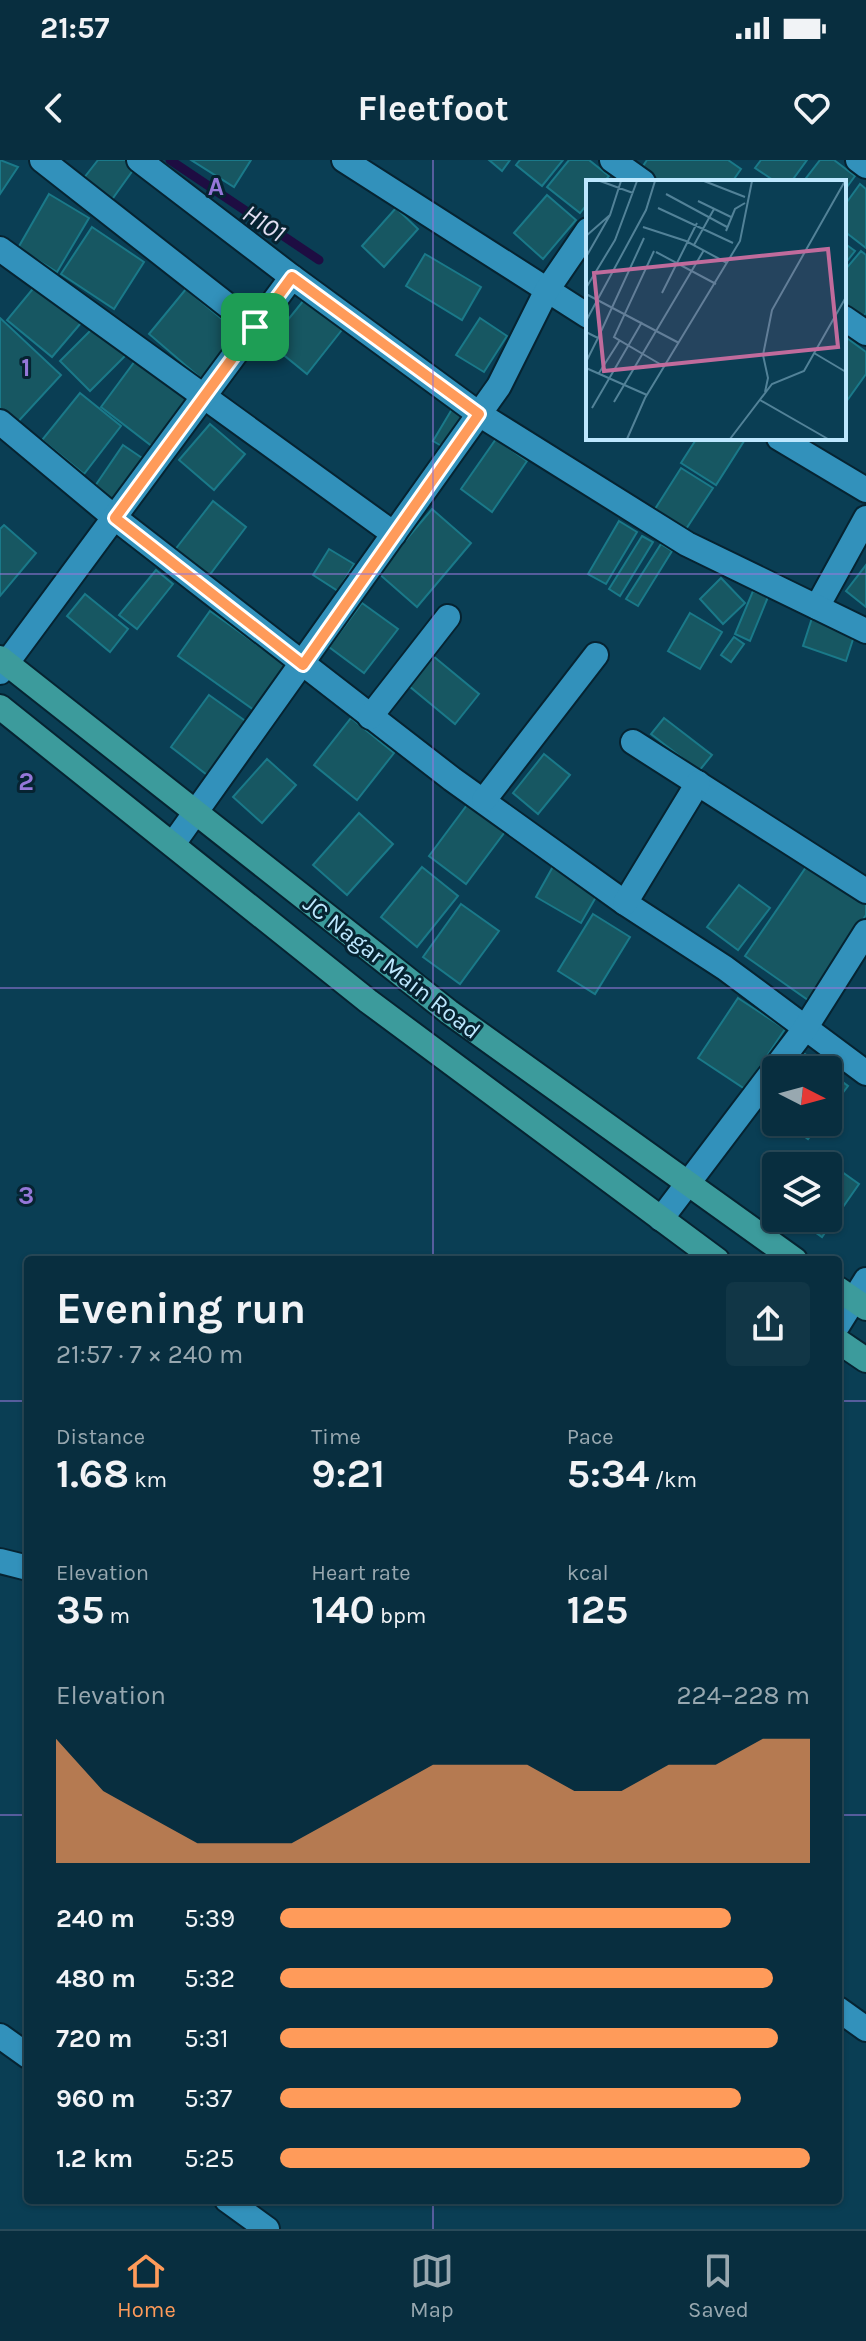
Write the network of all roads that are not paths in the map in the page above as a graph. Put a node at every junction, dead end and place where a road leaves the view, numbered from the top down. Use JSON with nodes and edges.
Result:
{"nodes":[{"id":1,"x":42,"y":160,"type":"edge"},
{"id":2,"x":139,"y":160,"type":"edge"},
{"id":3,"x":344,"y":160,"type":"edge"},
{"id":4,"x":858,"y":160,"type":"edge"},
{"id":5,"x":866,"y":166,"type":"edge"},
{"id":6,"x":586,"y":233,"type":"edge"},
{"id":7,"x":0,"y":249,"type":"edge"},
{"id":8,"x":292,"y":277,"type":"junction"},
{"id":9,"x":547,"y":290,"type":"junction"},
{"id":10,"x":586,"y":315,"type":"edge"},
{"id":11,"x":846,"y":319,"type":"edge"},
{"id":12,"x":255,"y":327,"type":"junction"},
{"id":13,"x":866,"y":333,"type":"edge"},
{"id":14,"x":204,"y":397,"type":"junction"},
{"id":15,"x":479,"y":414,"type":"junction"},
{"id":16,"x":0,"y":422,"type":"edge"},
{"id":17,"x":782,"y":440,"type":"edge"},
{"id":18,"x":866,"y":490,"type":"edge"},
{"id":19,"x":115,"y":518,"type":"junction"},
{"id":20,"x":866,"y":518,"type":"edge"},
{"id":21,"x":394,"y":534,"type":"junction"},
{"id":22,"x":817,"y":607,"type":"junction"},
{"id":23,"x":448,"y":617,"type":"dead end"},
{"id":24,"x":866,"y":631,"type":"edge"},
{"id":25,"x":596,"y":655,"type":"dead end"},
{"id":26,"x":2,"y":665,"type":"edge"},
{"id":27,"x":303,"y":665,"type":"junction"},
{"id":28,"x":0,"y":707,"type":"edge"},
{"id":29,"x":370,"y":717,"type":"junction"},
{"id":30,"x":633,"y":742,"type":"dead end"},
{"id":31,"x":698,"y":783,"type":"junction"},
{"id":32,"x":484,"y":800,"type":"junction"},
{"id":33,"x":196,"y":811,"type":"junction"},
{"id":34,"x":173,"y":844,"type":"junction"},
{"id":35,"x":866,"y":891,"type":"edge"},
{"id":36,"x":625,"y":903,"type":"junction"},
{"id":37,"x":866,"y":932,"type":"edge"},
{"id":38,"x":804,"y":1030,"type":"junction"},
{"id":39,"x":866,"y":1073,"type":"edge"},
{"id":40,"x":686,"y":1184,"type":"junction"},
{"id":41,"x":661,"y":1219,"type":"junction"},
{"id":42,"x":712,"y":1256,"type":"edge"},
{"id":43,"x":789,"y":1256,"type":"edge"},
{"id":44,"x":856,"y":1294,"type":"edge"},
{"id":45,"x":842,"y":1318,"type":"edge"},
{"id":46,"x":842,"y":1344,"type":"edge"},
{"id":47,"x":866,"y":1360,"type":"edge"},
{"id":48,"x":0,"y":1561,"type":"edge"},
{"id":49,"x":24,"y":1567,"type":"edge"},
{"id":50,"x":842,"y":2012,"type":"edge"},
{"id":51,"x":866,"y":2029,"type":"edge"},
{"id":52,"x":0,"y":2036,"type":"edge"},
{"id":53,"x":24,"y":2053,"type":"edge"},
{"id":54,"x":231,"y":2213,"type":"edge"},
{"id":55,"x":267,"y":2229,"type":"edge"}],
"edges":[{"from":1,"to":12,"type":"street"},
{"from":2,"to":8,"type":"street"},
{"from":3,"to":9,"type":"street"},
{"from":4,"to":5,"type":"street"},
{"from":6,"to":9,"type":"street"},
{"from":7,"to":14,"type":"street"},
{"from":8,"to":12,"type":"street"},
{"from":8,"to":15,"type":"street"},
{"from":9,"to":10,"type":"street"},
{"from":9,"to":15,"type":"street"},
{"from":11,"to":13,"type":"street"},
{"from":12,"to":14,"type":"street"},
{"from":14,"to":19,"type":"street"},
{"from":14,"to":21,"type":"street"},
{"from":15,"to":21,"type":"street"},
{"from":15,"to":22,"type":"street"},
{"from":16,"to":19,"type":"street"},
{"from":17,"to":18,"type":"street"},
{"from":19,"to":26,"type":"street"},
{"from":19,"to":27,"type":"street"},
{"from":20,"to":22,"type":"street"},
{"from":21,"to":27,"type":"street"},
{"from":22,"to":24,"type":"street"},
{"from":23,"to":29,"type":"street"},
{"from":25,"to":32,"type":"street"},
{"from":26,"to":33,"type":"main road","name":"JC Nagar Main Road"},
{"from":27,"to":29,"type":"street"},
{"from":27,"to":33,"type":"street"},
{"from":28,"to":34,"type":"main road","name":"JC Nagar Main Road"},
{"from":29,"to":32,"type":"street"},
{"from":30,"to":31,"type":"street"},
{"from":31,"to":35,"type":"street"},
{"from":31,"to":36,"type":"street"},
{"from":32,"to":36,"type":"street"},
{"from":33,"to":34,"type":"street"},
{"from":33,"to":40,"type":"main road","name":"JC Nagar Main Road"},
{"from":34,"to":41,"type":"main road","name":"JC Nagar Main Road"},
{"from":36,"to":38,"type":"street"},
{"from":37,"to":38,"type":"street"},
{"from":38,"to":39,"type":"street"},
{"from":38,"to":40,"type":"street"},
{"from":40,"to":41,"type":"street"},
{"from":40,"to":43,"type":"main road","name":"JC Nagar Main Road"},
{"from":41,"to":42,"type":"main road","name":"JC Nagar Main Road"},
{"from":44,"to":45,"type":"street"},
{"from":46,"to":47,"type":"main road"},
{"from":48,"to":49,"type":"street"},
{"from":50,"to":51,"type":"street"},
{"from":52,"to":53,"type":"street"},
{"from":54,"to":55,"type":"street"}]}
